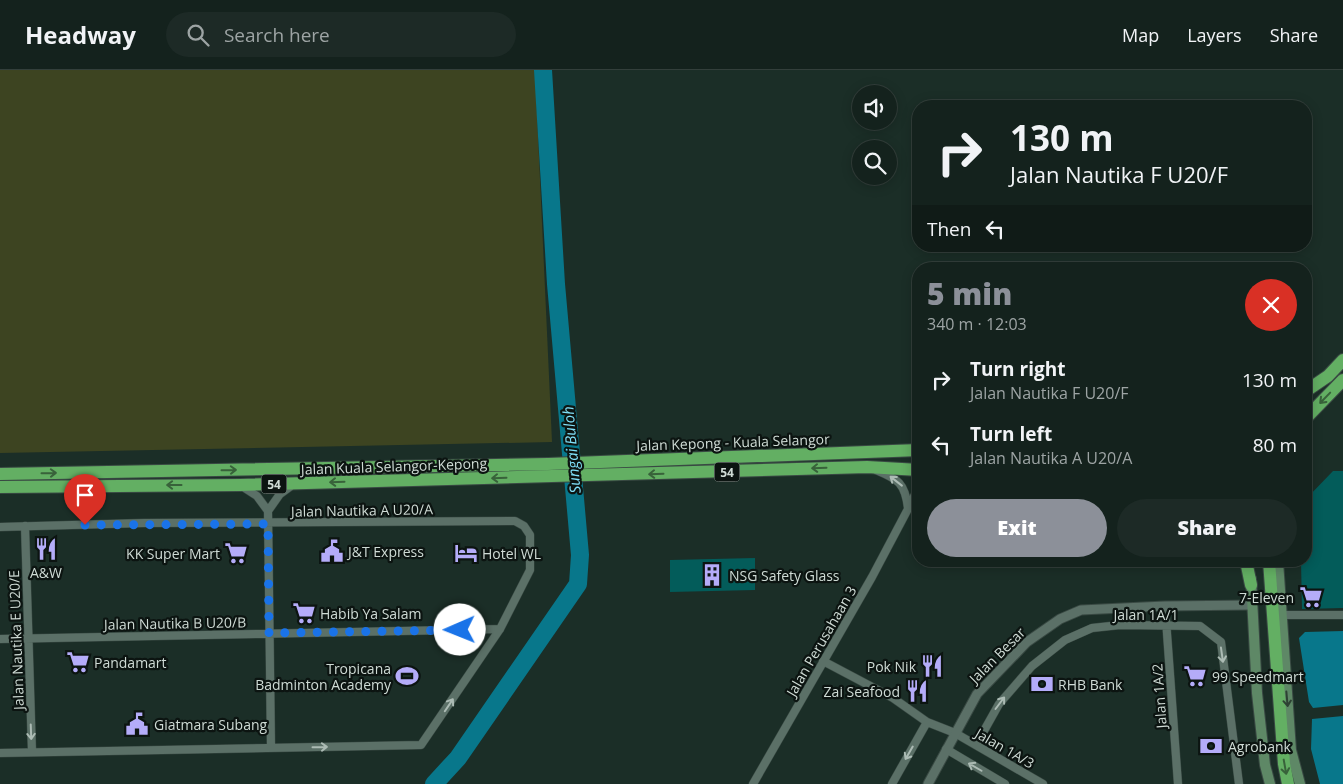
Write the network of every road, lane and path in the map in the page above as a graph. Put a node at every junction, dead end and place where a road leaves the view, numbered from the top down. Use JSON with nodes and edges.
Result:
{"nodes":[{"id":1,"x":1343,"y":360,"type":"edge"},
{"id":2,"x":1328,"y":376,"type":"junction"},
{"id":3,"x":1343,"y":380,"type":"edge"},
{"id":4,"x":1312,"y":387,"type":"edge"},
{"id":5,"x":1312,"y":392,"type":"edge"},
{"id":6,"x":1312,"y":413,"type":"edge"},
{"id":7,"x":912,"y":450,"type":"edge"},
{"id":8,"x":882,"y":451,"type":"junction"},
{"id":9,"x":912,"y":457,"type":"edge"},
{"id":10,"x":867,"y":467,"type":"junction"},
{"id":11,"x":548,"y":470,"type":"junction"},
{"id":12,"x":912,"y":470,"type":"edge"},
{"id":13,"x":0,"y":474,"type":"edge"},
{"id":14,"x":295,"y":483,"type":"junction"},
{"id":15,"x":240,"y":485,"type":"junction"},
{"id":16,"x":0,"y":487,"type":"edge"},
{"id":17,"x":912,"y":501,"type":"edge"},
{"id":18,"x":908,"y":510,"type":"junction"},
{"id":19,"x":268,"y":511,"type":"junction"},
{"id":20,"x":268,"y":524,"type":"junction"},
{"id":21,"x":25,"y":526,"type":"junction"},
{"id":22,"x":0,"y":527,"type":"edge"},
{"id":23,"x":1247,"y":567,"type":"edge"},
{"id":24,"x":1250,"y":567,"type":"edge"},
{"id":25,"x":1269,"y":567,"type":"edge"},
{"id":26,"x":1278,"y":567,"type":"edge"},
{"id":27,"x":1251,"y":584,"type":"junction"},
{"id":28,"x":1252,"y":605,"type":"junction"},
{"id":29,"x":1164,"y":606,"type":"junction"},
{"id":30,"x":1343,"y":615,"type":"edge"},
{"id":31,"x":1281,"y":616,"type":"junction"},
{"id":32,"x":1166,"y":626,"type":"junction"},
{"id":33,"x":500,"y":629,"type":"junction"},
{"id":34,"x":269,"y":633,"type":"junction"},
{"id":35,"x":0,"y":639,"type":"edge"},
{"id":36,"x":28,"y":639,"type":"junction"},
{"id":37,"x":823,"y":661,"type":"junction"},
{"id":38,"x":927,"y":722,"type":"junction"},
{"id":39,"x":955,"y":733,"type":"junction"},
{"id":40,"x":976,"y":745,"type":"junction"},
{"id":41,"x":271,"y":748,"type":"junction"},
{"id":42,"x":946,"y":749,"type":"junction"},
{"id":43,"x":32,"y":752,"type":"junction"},
{"id":44,"x":0,"y":753,"type":"edge"},
{"id":45,"x":754,"y":784,"type":"edge"},
{"id":46,"x":892,"y":784,"type":"edge"},
{"id":47,"x":928,"y":784,"type":"edge"},
{"id":48,"x":1005,"y":784,"type":"edge"},
{"id":49,"x":1044,"y":784,"type":"edge"},
{"id":50,"x":1178,"y":784,"type":"edge"},
{"id":51,"x":1239,"y":784,"type":"edge"},
{"id":52,"x":1270,"y":784,"type":"edge"},
{"id":53,"x":1288,"y":784,"type":"edge"},
{"id":54,"x":1300,"y":784,"type":"edge"}],
"edges":[{"from":1,"to":2,"type":"highway"},
{"from":2,"to":4,"type":"highway"},
{"from":2,"to":5,"type":"highway"},
{"from":3,"to":6,"type":"highway","one_way":true},
{"from":7,"to":8,"type":"highway","name":"Jalan Kepong - Kuala Selangor","number":"54"},
{"from":8,"to":9,"type":"highway"},
{"from":8,"to":11,"type":"highway","name":"Jalan Kepong - Kuala Selangor","number":"54"},
{"from":10,"to":11,"type":"highway","number":"54","one_way":true},
{"from":10,"to":12,"type":"highway","number":"54"},
{"from":18,"to":10,"type":"street","one_way":true},
{"from":13,"to":11,"type":"highway","name":"Jalan Kuala Selangor-Kepong","number":"54","one_way":true},
{"from":11,"to":14,"type":"highway","name":"Jalan Kuala Selangor-Kepong","number":"54","one_way":true},
{"from":14,"to":15,"type":"highway","name":"Jalan Kuala Selangor-Kepong","number":"54"},
{"from":14,"to":19,"type":"street"},
{"from":15,"to":16,"type":"highway","name":"Jalan Kuala Selangor-Kepong","number":"54","one_way":true},
{"from":15,"to":19,"type":"street"},
{"from":17,"to":18,"type":"street","name":"Jalan Perusahaan 3"},
{"from":18,"to":37,"type":"street","name":"Jalan Perusahaan 3"},
{"from":19,"to":20,"type":"street"},
{"from":20,"to":21,"type":"street","name":"Jalan Nautika A U20/A"},
{"from":20,"to":33,"type":"street","name":"Jalan Nautika A U20/A"},
{"from":20,"to":34,"type":"street"},
{"from":21,"to":22,"type":"street","name":"Jalan Nautika A U20/A"},
{"from":21,"to":36,"type":"street","name":"Jalan Nautika E U20/E"},
{"from":23,"to":27,"type":"highway"},
{"from":24,"to":27,"type":"main road"},
{"from":25,"to":53,"type":"highway","one_way":true},
{"from":26,"to":31,"type":"main road"},
{"from":27,"to":28,"type":"main road"},
{"from":28,"to":29,"type":"street","name":"Jalan Besar"},
{"from":28,"to":52,"type":"main road"},
{"from":29,"to":32,"type":"street","name":"Jalan 1A/2"},
{"from":29,"to":39,"type":"street","name":"Jalan Besar"},
{"from":30,"to":31,"type":"street"},
{"from":31,"to":54,"type":"main road","one_way":true},
{"from":40,"to":32,"type":"street","name":"Jalan 1A/1","one_way":true},
{"from":32,"to":50,"type":"street","name":"Jalan 1A/2"},
{"from":32,"to":51,"type":"street","name":"Jalan 1A/1","one_way":true},
{"from":33,"to":34,"type":"street","name":"Jalan Nautika B U20/B"},
{"from":41,"to":33,"type":"street","one_way":true},
{"from":34,"to":36,"type":"street","name":"Jalan Nautika B U20/B"},
{"from":34,"to":41,"type":"street"},
{"from":35,"to":36,"type":"street","name":"Jalan Nautika B U20/B"},
{"from":36,"to":43,"type":"street","name":"Jalan Nautika E U20/E","one_way":true},
{"from":37,"to":38,"type":"street","name":"Jalan 1A/3"},
{"from":37,"to":45,"type":"street","name":"Jalan Perusahaan 3"},
{"from":38,"to":39,"type":"street","name":"Jalan 1A/3"},
{"from":38,"to":46,"type":"street","one_way":true},
{"from":39,"to":40,"type":"street","name":"Jalan 1A/3"},
{"from":39,"to":42,"type":"street","name":"Jalan Besar"},
{"from":40,"to":49,"type":"street","name":"Jalan 1A/3"},
{"from":41,"to":43,"type":"street"},
{"from":42,"to":47,"type":"street","name":"Jalan Besar"},
{"from":48,"to":42,"type":"street","one_way":true},
{"from":43,"to":44,"type":"street"}]}
